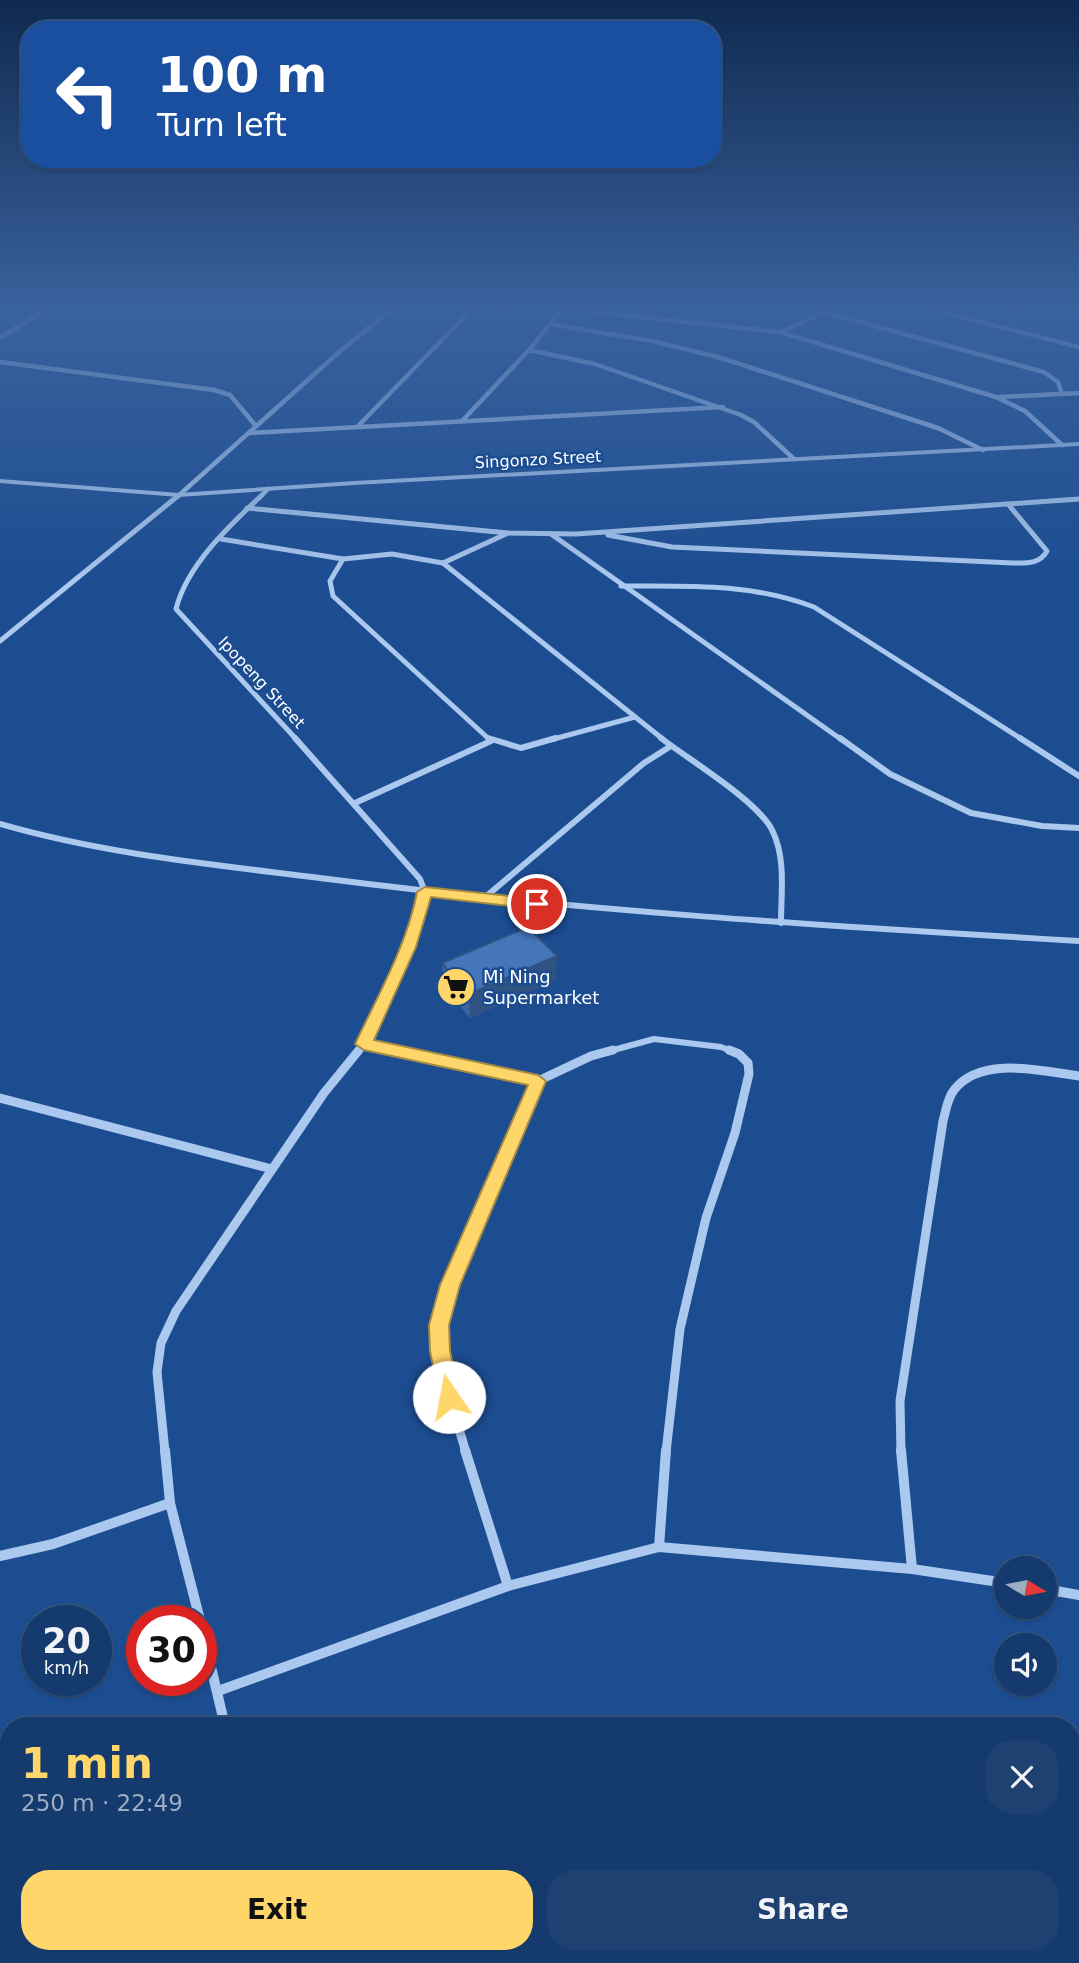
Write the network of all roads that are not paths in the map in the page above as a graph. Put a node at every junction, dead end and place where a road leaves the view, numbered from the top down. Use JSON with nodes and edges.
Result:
{"nodes":[{"id":1,"x":232,"y":398,"type":"edge"},
{"id":2,"x":287,"y":398,"type":"edge"},
{"id":3,"x":386,"y":398,"type":"edge"},
{"id":4,"x":484,"y":398,"type":"edge"},
{"id":5,"x":695,"y":398,"type":"edge"},
{"id":6,"x":842,"y":398,"type":"edge"},
{"id":7,"x":997,"y":398,"type":"edge"},
{"id":8,"x":723,"y":407,"type":"junction"},
{"id":9,"x":462,"y":421,"type":"junction"},
{"id":10,"x":256,"y":426,"type":"junction"},
{"id":11,"x":358,"y":426,"type":"junction"},
{"id":12,"x":248,"y":433,"type":"junction"},
{"id":13,"x":1079,"y":444,"type":"edge"},
{"id":14,"x":1062,"y":445,"type":"junction"},
{"id":15,"x":983,"y":450,"type":"junction"},
{"id":16,"x":794,"y":459,"type":"junction"},
{"id":17,"x":0,"y":481,"type":"edge"},
{"id":18,"x":268,"y":489,"type":"junction"},
{"id":19,"x":179,"y":495,"type":"junction"},
{"id":20,"x":1079,"y":499,"type":"edge"},
{"id":21,"x":1008,"y":504,"type":"junction"},
{"id":22,"x":247,"y":508,"type":"junction"},
{"id":23,"x":508,"y":533,"type":"junction"},
{"id":24,"x":601,"y":533,"type":"junction"},
{"id":25,"x":550,"y":534,"type":"junction"},
{"id":26,"x":221,"y":539,"type":"junction"},
{"id":27,"x":343,"y":559,"type":"junction"},
{"id":28,"x":443,"y":564,"type":"junction"},
{"id":29,"x":621,"y":586,"type":"junction"},
{"id":30,"x":0,"y":641,"type":"edge"},
{"id":31,"x":635,"y":717,"type":"junction"},
{"id":32,"x":491,"y":741,"type":"junction"},
{"id":33,"x":671,"y":746,"type":"junction"},
{"id":34,"x":1079,"y":776,"type":"edge"},
{"id":35,"x":355,"y":803,"type":"junction"},
{"id":36,"x":0,"y":824,"type":"edge"},
{"id":37,"x":1079,"y":828,"type":"edge"},
{"id":38,"x":425,"y":892,"type":"junction"},
{"id":39,"x":482,"y":899,"type":"junction"},
{"id":40,"x":781,"y":923,"type":"junction"},
{"id":41,"x":1079,"y":941,"type":"edge"},
{"id":42,"x":364,"y":1044,"type":"junction"},
{"id":43,"x":1079,"y":1076,"type":"edge"},
{"id":44,"x":538,"y":1081,"type":"junction"},
{"id":45,"x":0,"y":1098,"type":"edge"},
{"id":46,"x":272,"y":1168,"type":"junction"},
{"id":47,"x":170,"y":1503,"type":"junction"},
{"id":48,"x":659,"y":1548,"type":"junction"},
{"id":49,"x":0,"y":1556,"type":"edge"},
{"id":50,"x":912,"y":1569,"type":"junction"},
{"id":51,"x":994,"y":1581,"type":"edge"},
{"id":52,"x":508,"y":1586,"type":"junction"},
{"id":53,"x":1057,"y":1591,"type":"edge"},
{"id":54,"x":1079,"y":1595,"type":"edge"},
{"id":55,"x":196,"y":1605,"type":"edge"},
{"id":56,"x":217,"y":1687,"type":"edge"},
{"id":57,"x":218,"y":1691,"type":"junction"},
{"id":58,"x":223,"y":1717,"type":"edge"}],
"edges":[{"from":1,"to":10,"type":"street"},
{"from":2,"to":10,"type":"street"},
{"from":3,"to":11,"type":"street"},
{"from":4,"to":9,"type":"street"},
{"from":5,"to":8,"type":"street"},
{"from":6,"to":15,"type":"street"},
{"from":7,"to":14,"type":"street"},
{"from":8,"to":9,"type":"street"},
{"from":8,"to":16,"type":"street"},
{"from":9,"to":11,"type":"street"},
{"from":10,"to":12,"type":"street"},
{"from":11,"to":12,"type":"street"},
{"from":12,"to":19,"type":"street"},
{"from":13,"to":14,"type":"street","name":"Singonzo Street"},
{"from":14,"to":15,"type":"street","name":"Singonzo Street"},
{"from":15,"to":16,"type":"street","name":"Singonzo Street"},
{"from":16,"to":18,"type":"street","name":"Singonzo Street"},
{"from":17,"to":19,"type":"street","name":"Singonzo Street"},
{"from":18,"to":19,"type":"street","name":"Singonzo Street"},
{"from":18,"to":22,"type":"street","name":"Ipopeng Street"},
{"from":19,"to":30,"type":"street"},
{"from":20,"to":21,"type":"street"},
{"from":21,"to":24,"type":"street"},
{"from":21,"to":24,"type":"street"},
{"from":22,"to":23,"type":"street"},
{"from":22,"to":26,"type":"street","name":"Ipopeng Street"},
{"from":23,"to":25,"type":"street"},
{"from":23,"to":28,"type":"street"},
{"from":24,"to":25,"type":"street"},
{"from":25,"to":29,"type":"street"},
{"from":26,"to":27,"type":"street"},
{"from":26,"to":35,"type":"street","name":"Ipopeng Street"},
{"from":27,"to":28,"type":"street"},
{"from":27,"to":32,"type":"street"},
{"from":28,"to":31,"type":"street"},
{"from":29,"to":34,"type":"street"},
{"from":29,"to":37,"type":"street"},
{"from":31,"to":32,"type":"street"},
{"from":31,"to":33,"type":"street"},
{"from":32,"to":35,"type":"street"},
{"from":33,"to":39,"type":"street"},
{"from":33,"to":40,"type":"street"},
{"from":35,"to":38,"type":"street","name":"Ipopeng Street"},
{"from":36,"to":38,"type":"street"},
{"from":38,"to":39,"type":"street"},
{"from":38,"to":42,"type":"street"},
{"from":39,"to":40,"type":"street"},
{"from":40,"to":41,"type":"street"},
{"from":42,"to":44,"type":"street"},
{"from":42,"to":46,"type":"street"},
{"from":43,"to":50,"type":"street"},
{"from":44,"to":48,"type":"street"},
{"from":44,"to":52,"type":"street"},
{"from":45,"to":46,"type":"street"},
{"from":46,"to":47,"type":"street"},
{"from":47,"to":49,"type":"street"},
{"from":47,"to":55,"type":"street"},
{"from":48,"to":50,"type":"street"},
{"from":48,"to":52,"type":"street"},
{"from":50,"to":51,"type":"street"},
{"from":52,"to":57,"type":"street"},
{"from":53,"to":54,"type":"street"},
{"from":56,"to":57,"type":"street"},
{"from":57,"to":58,"type":"street"}]}
